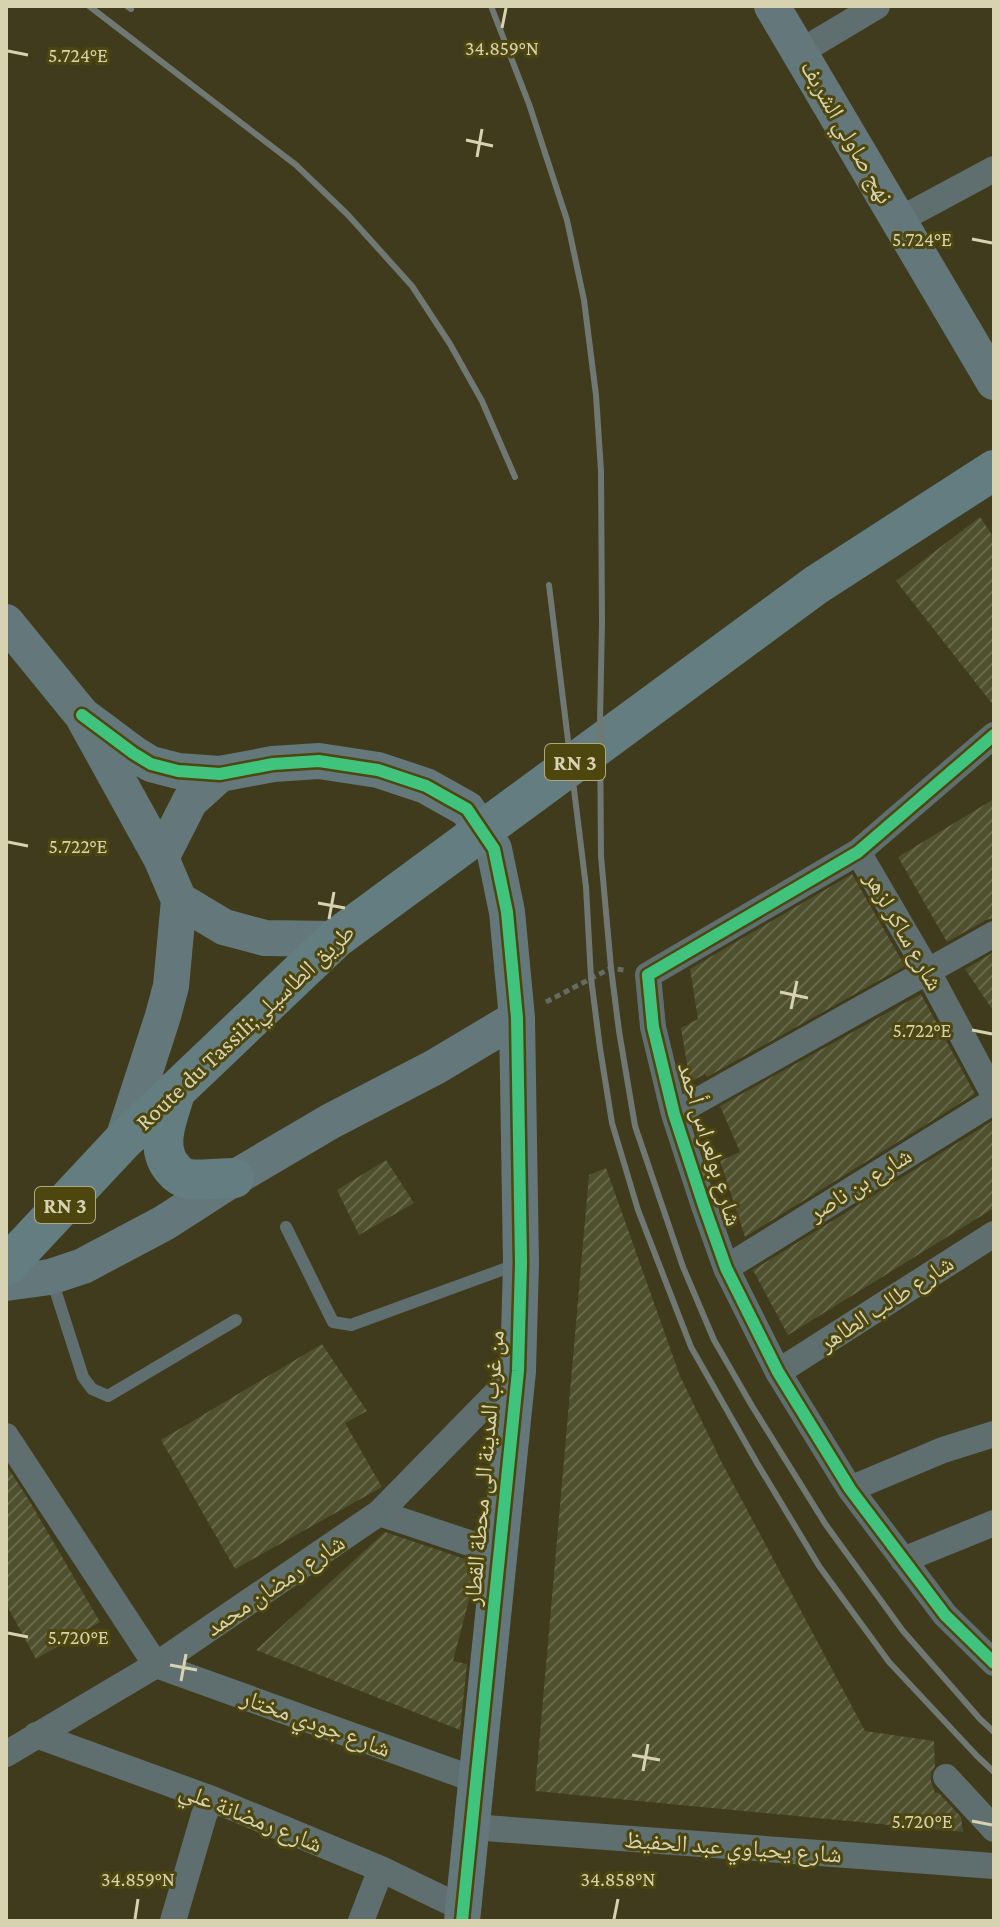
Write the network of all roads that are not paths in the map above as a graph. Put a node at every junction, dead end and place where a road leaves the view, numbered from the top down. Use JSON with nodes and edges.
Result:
{"nodes":[{"id":1,"x":772,"y":6,"type":"edge"},
{"id":2,"x":877,"y":6,"type":"edge"},
{"id":3,"x":800,"y":52,"type":"junction"},
{"id":4,"x":994,"y":169,"type":"edge"},
{"id":5,"x":899,"y":220,"type":"junction"},
{"id":6,"x":994,"y":382,"type":"edge"},
{"id":7,"x":994,"y":470,"type":"edge"},
{"id":8,"x":6,"y":622,"type":"edge"},
{"id":9,"x":82,"y":715,"type":"junction"},
{"id":10,"x":994,"y":735,"type":"edge"},
{"id":11,"x":220,"y":774,"type":"junction"},
{"id":12,"x":858,"y":852,"type":"junction"},
{"id":13,"x":161,"y":858,"type":"junction"},
{"id":14,"x":179,"y":900,"type":"junction"},
{"id":15,"x":994,"y":934,"type":"edge"},
{"id":16,"x":335,"y":939,"type":"junction"},
{"id":17,"x":927,"y":970,"type":"junction"},
{"id":18,"x":517,"y":1018,"type":"junction"},
{"id":19,"x":176,"y":1089,"type":"junction"},
{"id":20,"x":994,"y":1098,"type":"edge"},
{"id":21,"x":674,"y":1114,"type":"junction"},
{"id":22,"x":122,"y":1142,"type":"junction"},
{"id":23,"x":234,"y":1178,"type":"junction"},
{"id":24,"x":286,"y":1227,"type":"dead end"},
{"id":25,"x":994,"y":1234,"type":"edge"},
{"id":26,"x":521,"y":1263,"type":"junction"},
{"id":27,"x":6,"y":1266,"type":"edge"},
{"id":28,"x":726,"y":1268,"type":"junction"},
{"id":29,"x":50,"y":1277,"type":"junction"},
{"id":30,"x":6,"y":1283,"type":"edge"},
{"id":31,"x":236,"y":1320,"type":"dead end"},
{"id":32,"x":518,"y":1371,"type":"junction"},
{"id":33,"x":778,"y":1372,"type":"junction"},
{"id":34,"x":994,"y":1434,"type":"edge"},
{"id":35,"x":6,"y":1436,"type":"edge"},
{"id":36,"x":850,"y":1489,"type":"junction"},
{"id":37,"x":379,"y":1513,"type":"junction"},
{"id":38,"x":994,"y":1523,"type":"edge"},
{"id":39,"x":499,"y":1553,"type":"junction"},
{"id":40,"x":903,"y":1560,"type":"junction"},
{"id":41,"x":994,"y":1663,"type":"edge"},
{"id":42,"x":156,"y":1665,"type":"junction"},
{"id":43,"x":36,"y":1735,"type":"junction"},
{"id":44,"x":6,"y":1754,"type":"edge"},
{"id":45,"x":946,"y":1777,"type":"dead end"},
{"id":46,"x":476,"y":1780,"type":"junction"},
{"id":47,"x":212,"y":1799,"type":"junction"},
{"id":48,"x":472,"y":1827,"type":"junction"},
{"id":49,"x":994,"y":1829,"type":"edge"},
{"id":50,"x":994,"y":1866,"type":"edge"},
{"id":51,"x":381,"y":1869,"type":"junction"},
{"id":52,"x":462,"y":1915,"type":"edge"},
{"id":53,"x":173,"y":1921,"type":"edge"},
{"id":54,"x":361,"y":1921,"type":"edge"}],
"edges":[{"from":1,"to":3,"type":"street","name":"نهج صاولي الشربف"},
{"from":2,"to":3,"type":"street"},
{"from":3,"to":5,"type":"street","name":"نهج صاولي الشربف"},
{"from":4,"to":5,"type":"street"},
{"from":5,"to":6,"type":"street","name":"نهج صاولي الشربف"},
{"from":7,"to":16,"type":"main road","name":"Route du Tassili;طريق الطاسيلي","number":"RN 3"},
{"from":8,"to":9,"type":"street"},
{"from":9,"to":11,"type":"street","name":"من غرب المدينة الى محطة القطار"},
{"from":9,"to":13,"type":"street"},
{"from":10,"to":12,"type":"street"},
{"from":11,"to":13,"type":"street"},
{"from":11,"to":18,"type":"street","name":"من غرب المدينة الى محطة القطار"},
{"from":12,"to":17,"type":"street","name":"شارع ساكر لزهر"},
{"from":12,"to":21,"type":"street","name":"شارع بولعراس أحمد"},
{"from":13,"to":14,"type":"street"},
{"from":14,"to":16,"type":"street"},
{"from":14,"to":22,"type":"street"},
{"from":15,"to":17,"type":"street"},
{"from":16,"to":19,"type":"main road","name":"Route du Tassili;طريق الطاسيلي","number":"RN 3"},
{"from":17,"to":20,"type":"street","name":"شارع ساكر لزهر"},
{"from":17,"to":21,"type":"street"},
{"from":18,"to":23,"type":"street"},
{"from":18,"to":26,"type":"street","name":"من غرب المدينة الى محطة القطار"},
{"from":19,"to":22,"type":"main road","name":"Route du Tassili;طريق الطاسيلي","number":"RN 3"},
{"from":19,"to":23,"type":"main road"},
{"from":20,"to":28,"type":"street","name":"شارع بن ناصر"},
{"from":21,"to":28,"type":"street","name":"شارع بولعراس أحمد"},
{"from":22,"to":27,"type":"main road","name":"Route du Tassili;طريق الطاسيلي","number":"RN 3"},
{"from":23,"to":29,"type":"street"},
{"from":24,"to":26,"type":"lane"},
{"from":25,"to":33,"type":"street","name":"شارع طالب الطاهر"},
{"from":26,"to":32,"type":"street","name":"من غرب المدينة الى محطة القطار"},
{"from":28,"to":33,"type":"street","name":"شارع بولعراس أحمد"},
{"from":29,"to":30,"type":"street"},
{"from":29,"to":31,"type":"lane"},
{"from":32,"to":37,"type":"street","name":"شارع رمضان محمد"},
{"from":32,"to":39,"type":"street","name":"من غرب المدينة الى محطة القطار"},
{"from":33,"to":36,"type":"street","name":"شارع بولعراس أحمد"},
{"from":34,"to":36,"type":"street"},
{"from":35,"to":42,"type":"street"},
{"from":36,"to":40,"type":"street","name":"شارع بولعراس أحمد"},
{"from":37,"to":39,"type":"street"},
{"from":37,"to":42,"type":"street","name":"شارع رمضان محمد"},
{"from":38,"to":40,"type":"street"},
{"from":39,"to":46,"type":"street","name":"من غرب المدينة الى محطة القطار"},
{"from":40,"to":41,"type":"street","name":"شارع بولعراس أحمد"},
{"from":42,"to":43,"type":"street","name":"شارع رمضان محمد"},
{"from":42,"to":46,"type":"street","name":"شارع جودي مختار"},
{"from":43,"to":44,"type":"street","name":"شارع رمضان محمد"},
{"from":43,"to":47,"type":"street","name":"شارع رمضانة علي"},
{"from":45,"to":49,"type":"street"},
{"from":46,"to":48,"type":"street","name":"من غرب المدينة الى محطة القطار"},
{"from":47,"to":51,"type":"street","name":"شارع رمضانة علي"},
{"from":47,"to":53,"type":"street"},
{"from":48,"to":50,"type":"street","name":"شارع يحياوي عبد الحفيظ"},
{"from":48,"to":52,"type":"street","name":"من غرب المدينة الى محطة القطار"},
{"from":51,"to":52,"type":"street","name":"شارع رمضانة علي"},
{"from":51,"to":54,"type":"street"}]}
